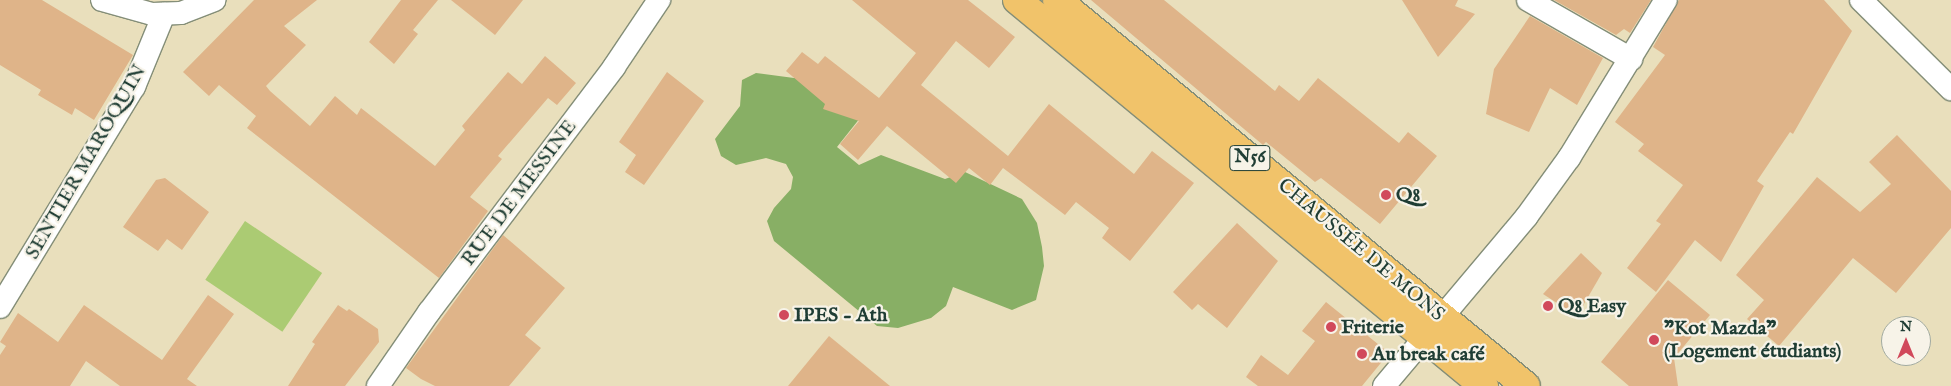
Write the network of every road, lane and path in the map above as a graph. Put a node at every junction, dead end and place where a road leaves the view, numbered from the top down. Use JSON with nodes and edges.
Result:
{"nodes":[{"id":1,"x":102,"y":0,"type":"edge"},
{"id":2,"x":215,"y":0,"type":"edge"},
{"id":3,"x":659,"y":0,"type":"edge"},
{"id":4,"x":1017,"y":0,"type":"edge"},
{"id":5,"x":1058,"y":0,"type":"edge"},
{"id":6,"x":1528,"y":0,"type":"edge"},
{"id":7,"x":1666,"y":0,"type":"edge"},
{"id":8,"x":1860,"y":0,"type":"edge"},
{"id":9,"x":164,"y":14,"type":"junction"},
{"id":10,"x":1631,"y":59,"type":"junction"},
{"id":11,"x":1951,"y":89,"type":"edge"},
{"id":12,"x":0,"y":307,"type":"edge"},
{"id":13,"x":1441,"y":317,"type":"junction"},
{"id":14,"x":1423,"y":337,"type":"junction"},
{"id":15,"x":378,"y":386,"type":"edge"},
{"id":16,"x":1384,"y":386,"type":"edge"},
{"id":17,"x":1484,"y":386,"type":"edge"},
{"id":18,"x":1526,"y":386,"type":"edge"}],
"edges":[{"from":1,"to":9,"type":"street"},
{"from":2,"to":9,"type":"street"},
{"from":3,"to":15,"type":"street","name":"RUE DE MESSINE"},
{"from":4,"to":14,"type":"main road","name":"CHAUSSÉE DE MONS","number":"N56"},
{"from":5,"to":13,"type":"main road","name":"CHAUSSÉE DE MONS","number":"N56"},
{"from":6,"to":10,"type":"street"},
{"from":7,"to":10,"type":"street"},
{"from":8,"to":11,"type":"street"},
{"from":9,"to":12,"type":"street","name":"SENTIER MAROQUIN"},
{"from":10,"to":13,"type":"street"},
{"from":13,"to":14,"type":"street"},
{"from":13,"to":18,"type":"main road","name":"CHAUSSÉE DE MONS","number":"N56"},
{"from":14,"to":16,"type":"street"},
{"from":14,"to":17,"type":"main road","name":"CHAUSSÉE DE MONS","number":"N56"}]}
